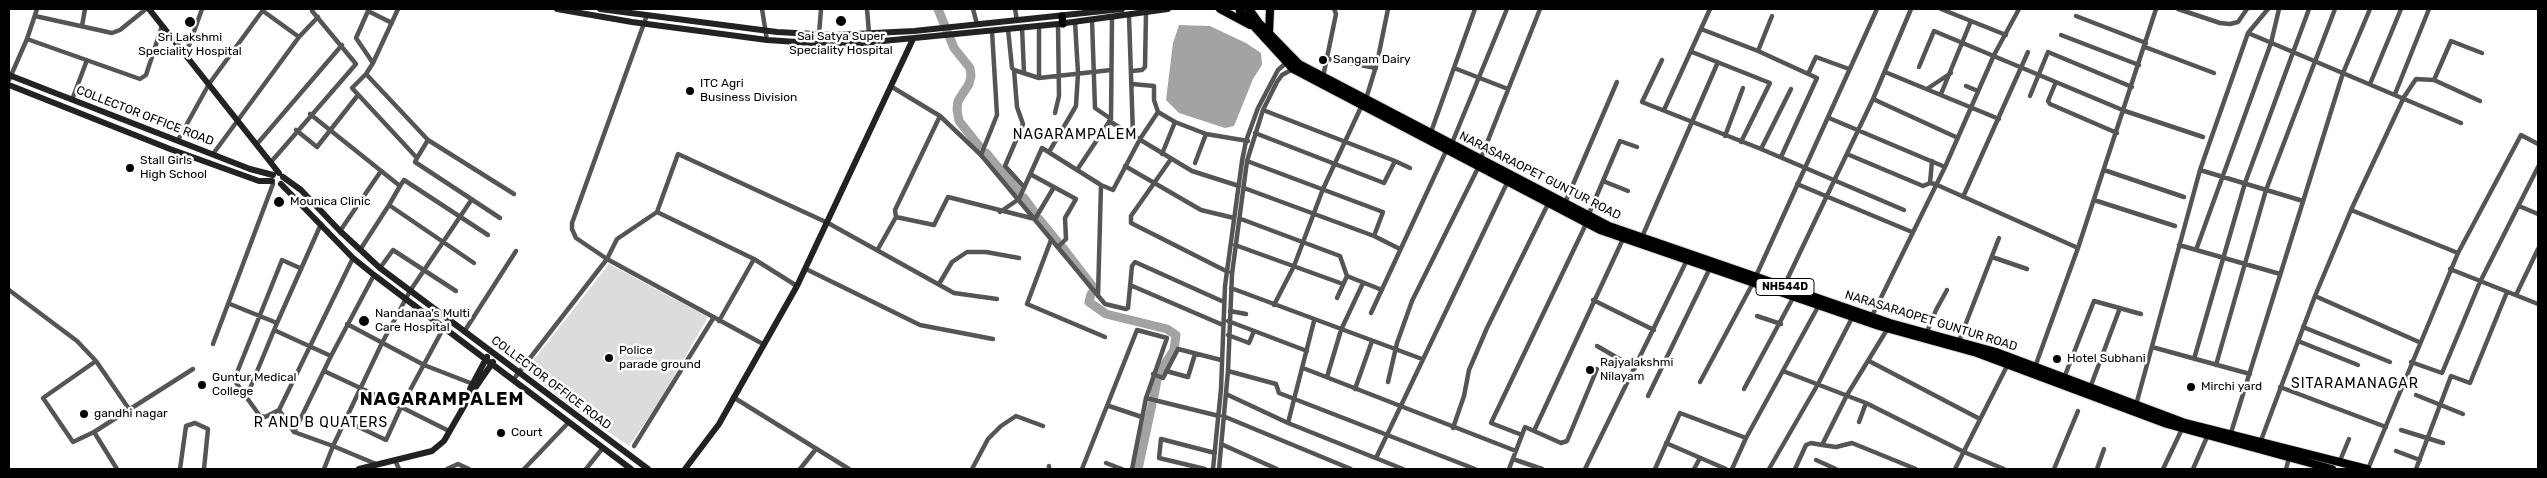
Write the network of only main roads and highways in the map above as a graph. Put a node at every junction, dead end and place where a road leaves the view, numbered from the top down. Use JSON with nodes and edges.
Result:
{"nodes":[{"id":1,"x":1220,"y":9,"type":"edge"},
{"id":2,"x":1242,"y":9,"type":"edge"},
{"id":3,"x":1270,"y":9,"type":"edge"},
{"id":4,"x":1062,"y":16,"type":"road end"},
{"id":5,"x":1060,"y":24,"type":"road end"},
{"id":6,"x":1256,"y":28,"type":"junction"},
{"id":7,"x":1270,"y":35,"type":"junction"},
{"id":8,"x":1289,"y":61,"type":"junction"},
{"id":9,"x":1296,"y":67,"type":"junction"},
{"id":10,"x":1364,"y":102,"type":"junction"},
{"id":11,"x":1449,"y":146,"type":"junction"},
{"id":12,"x":1480,"y":162,"type":"junction"},
{"id":13,"x":1587,"y":220,"type":"junction"},
{"id":14,"x":1640,"y":241,"type":"junction"},
{"id":15,"x":1754,"y":279,"type":"junction"},
{"id":16,"x":1820,"y":301,"type":"junction"},
{"id":17,"x":2034,"y":370,"type":"junction"},
{"id":18,"x":2230,"y":439,"type":"junction"},
{"id":19,"x":2332,"y":469,"type":"edge"},
{"id":20,"x":2367,"y":469,"type":"edge"}],
"edges":[{"from":1,"to":6,"type":"highway","number":"NH544D"},
{"from":2,"to":6,"type":"highway","name":"NARASARAOPET GUNTUR ROAD","number":"NH544D"},
{"from":2,"to":7,"type":"highway","name":"NARASARAOPET GUNTUR ROAD","number":"NH544D"},
{"from":3,"to":7,"type":"highway"},
{"from":4,"to":5,"type":"main road"},
{"from":6,"to":8,"type":"highway","name":"NARASARAOPET GUNTUR ROAD","number":"NH544D"},
{"from":7,"to":8,"type":"highway","name":"NARASARAOPET GUNTUR ROAD","number":"NH544D"},
{"from":8,"to":9,"type":"highway","name":"NARASARAOPET GUNTUR ROAD","number":"NH544D"},
{"from":9,"to":10,"type":"highway","name":"NARASARAOPET GUNTUR ROAD","number":"NH544D"},
{"from":9,"to":10,"type":"highway","name":"NARASARAOPET GUNTUR ROAD","number":"NH544D"},
{"from":10,"to":11,"type":"highway","name":"NARASARAOPET GUNTUR ROAD","number":"NH544D"},
{"from":10,"to":11,"type":"highway","name":"NARASARAOPET GUNTUR ROAD","number":"NH544D"},
{"from":11,"to":12,"type":"highway","name":"NARASARAOPET GUNTUR ROAD","number":"NH544D"},
{"from":12,"to":13,"type":"highway","name":"NARASARAOPET GUNTUR ROAD","number":"NH544D"},
{"from":12,"to":13,"type":"highway","name":"NARASARAOPET GUNTUR ROAD","number":"NH544D"},
{"from":13,"to":14,"type":"highway","name":"NARASARAOPET GUNTUR ROAD","number":"NH544D"},
{"from":13,"to":14,"type":"highway","name":"NARASARAOPET GUNTUR ROAD","number":"NH544D"},
{"from":14,"to":15,"type":"highway","name":"NARASARAOPET GUNTUR ROAD","number":"NH544D"},
{"from":14,"to":15,"type":"highway","name":"NARASARAOPET GUNTUR ROAD","number":"NH544D"},
{"from":15,"to":16,"type":"highway","name":"NARASARAOPET GUNTUR ROAD","number":"NH544D"},
{"from":15,"to":16,"type":"highway","name":"NARASARAOPET GUNTUR ROAD","number":"NH544D"},
{"from":16,"to":17,"type":"highway","name":"NARASARAOPET GUNTUR ROAD","number":"NH544D"},
{"from":16,"to":17,"type":"highway","name":"NARASARAOPET GUNTUR ROAD","number":"NH544D"},
{"from":17,"to":18,"type":"highway","name":"NARASARAOPET GUNTUR ROAD","number":"NH544D"},
{"from":17,"to":18,"type":"highway","name":"NARASARAOPET GUNTUR ROAD","number":"NH544D"},
{"from":18,"to":19,"type":"highway","name":"NARASARAOPET GUNTUR ROAD","number":"NH544D"},
{"from":18,"to":20,"type":"highway","name":"NARASARAOPET GUNTUR ROAD","number":"NH544D"}]}
